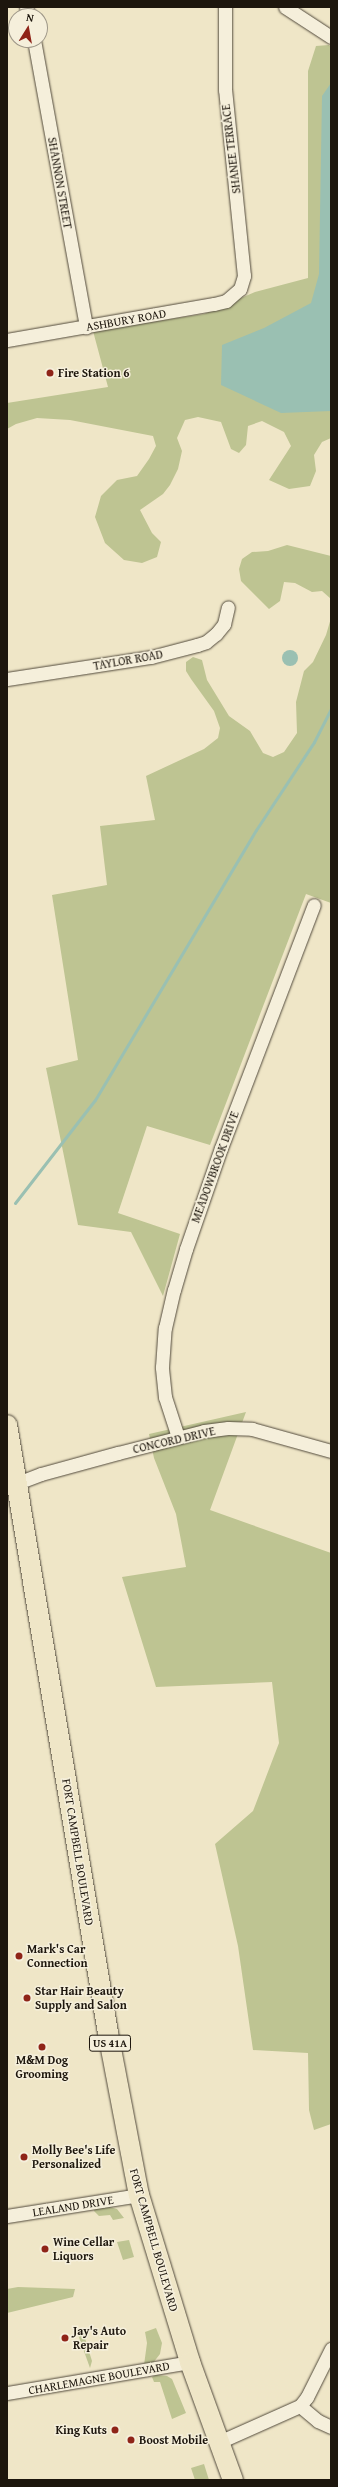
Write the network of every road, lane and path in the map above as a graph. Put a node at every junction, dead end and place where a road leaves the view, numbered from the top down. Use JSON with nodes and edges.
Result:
{"nodes":[{"id":1,"x":225,"y":7,"type":"edge"},
{"id":2,"x":285,"y":7,"type":"edge"},
{"id":3,"x":331,"y":37,"type":"edge"},
{"id":4,"x":35,"y":48,"type":"edge"},
{"id":5,"x":240,"y":289,"type":"joint"},
{"id":6,"x":86,"y":327,"type":"junction"},
{"id":7,"x":7,"y":340,"type":"edge"},
{"id":8,"x":228,"y":607,"type":"dead end"},
{"id":9,"x":7,"y":679,"type":"edge"},
{"id":10,"x":314,"y":905,"type":"dead end"},
{"id":11,"x":7,"y":1425,"type":"edge"},
{"id":12,"x":178,"y":1438,"type":"junction"},
{"id":13,"x":330,"y":1449,"type":"edge"},
{"id":14,"x":13,"y":1485,"type":"edge"},
{"id":15,"x":139,"y":2195,"type":"junction"},
{"id":16,"x":7,"y":2216,"type":"edge"},
{"id":17,"x":331,"y":2349,"type":"edge"},
{"id":18,"x":190,"y":2362,"type":"junction"},
{"id":19,"x":7,"y":2393,"type":"edge"},
{"id":20,"x":300,"y":2406,"type":"junction"},
{"id":21,"x":331,"y":2427,"type":"edge"},
{"id":22,"x":220,"y":2442,"type":"junction"},
{"id":23,"x":233,"y":2480,"type":"edge"}],
"edges":[{"from":1,"to":5,"type":"street","name":"SHANEE TERRACE"},
{"from":2,"to":3,"type":"street"},
{"from":4,"to":6,"type":"street","name":"SHANNON STREET"},
{"from":5,"to":6,"type":"street","name":"ASHBURY ROAD"},
{"from":6,"to":7,"type":"street","name":"ASHBURY ROAD"},
{"from":8,"to":9,"type":"street","name":"TAYLOR ROAD"},
{"from":10,"to":12,"type":"street","name":"MEADOWBROOK DRIVE"},
{"from":11,"to":14,"type":"highway","name":"FORT CAMPBELL BOULEVARD","number":"US 41A"},
{"from":12,"to":13,"type":"street","name":"CONCORD DRIVE"},
{"from":12,"to":14,"type":"street","name":"CONCORD DRIVE"},
{"from":14,"to":15,"type":"highway","name":"FORT CAMPBELL BOULEVARD","number":"US 41A"},
{"from":15,"to":16,"type":"street","name":"LEALAND DRIVE"},
{"from":15,"to":18,"type":"highway","name":"FORT CAMPBELL BOULEVARD","number":"US 41A"},
{"from":17,"to":20,"type":"street"},
{"from":18,"to":19,"type":"street","name":"CHARLEMAGNE BOULEVARD"},
{"from":18,"to":22,"type":"highway","name":"FORT CAMPBELL BOULEVARD","number":"US 41A"},
{"from":20,"to":21,"type":"street"},
{"from":20,"to":22,"type":"street"},
{"from":22,"to":23,"type":"highway","name":"FORT CAMPBELL BOULEVARD","number":"US 41A"}]}
